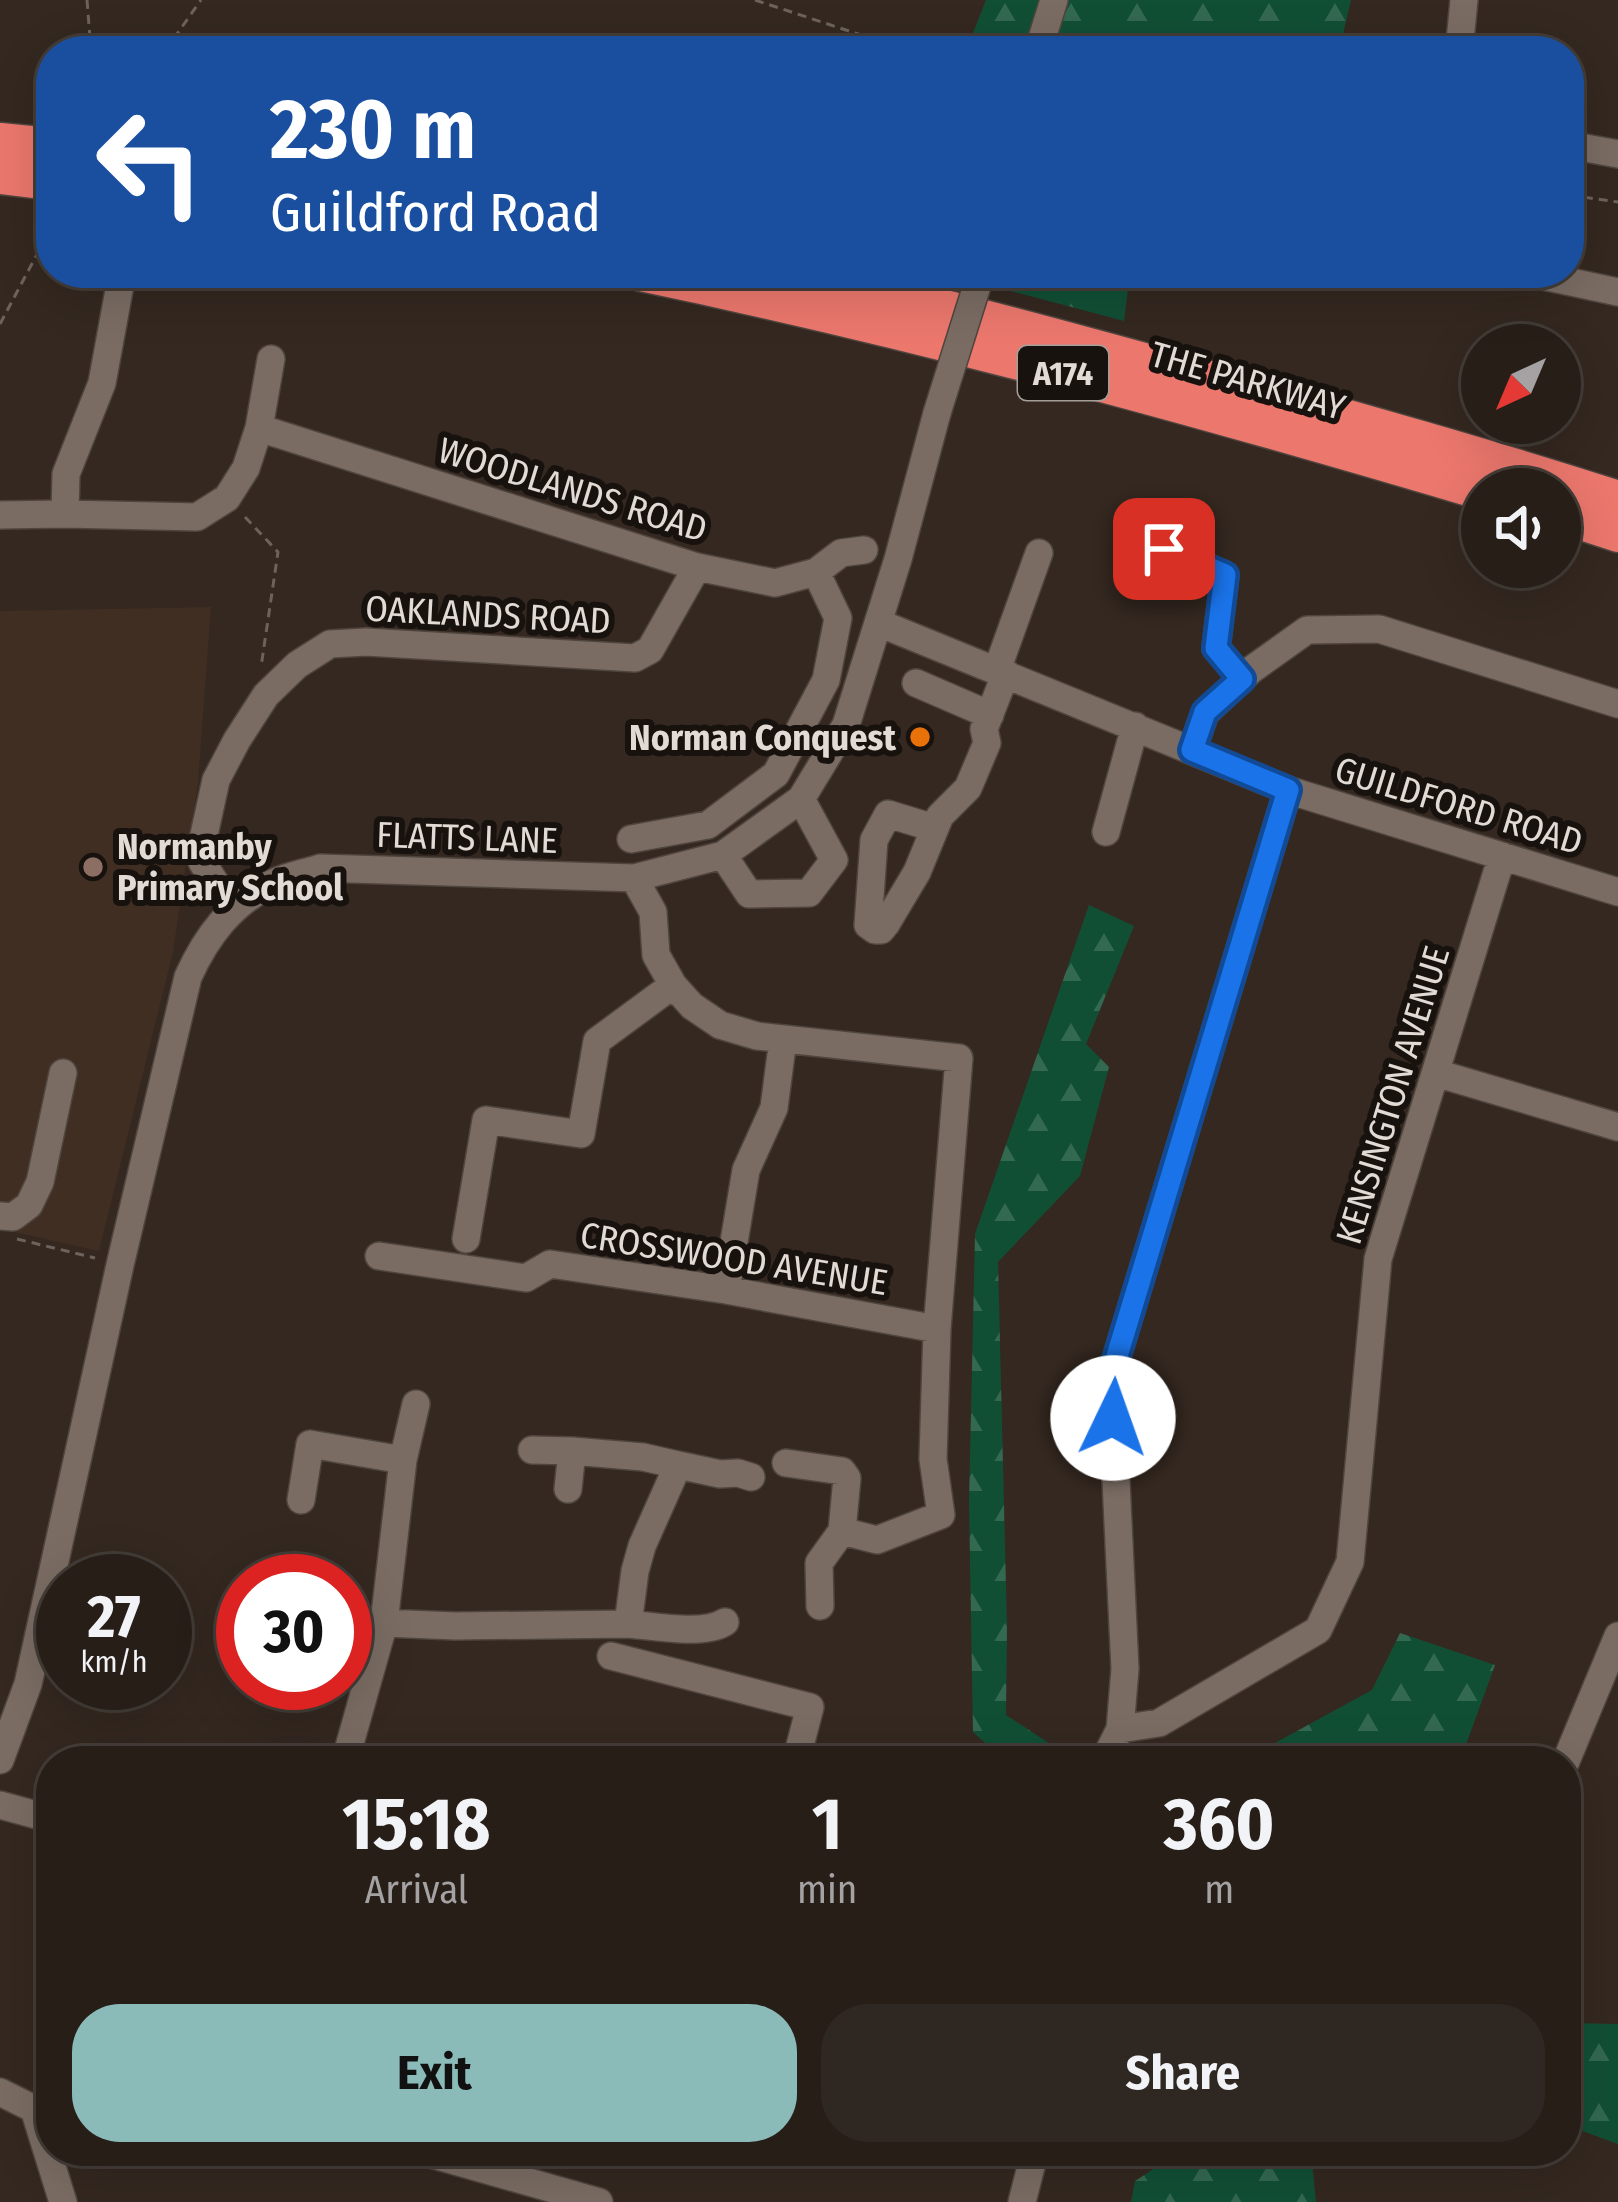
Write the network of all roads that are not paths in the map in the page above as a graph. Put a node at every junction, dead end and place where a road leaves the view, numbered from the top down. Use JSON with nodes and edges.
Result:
{"nodes":[{"id":1,"x":1054,"y":0,"type":"edge"},
{"id":2,"x":1464,"y":0,"type":"edge"},
{"id":3,"x":1043,"y":36,"type":"edge"},
{"id":4,"x":1460,"y":36,"type":"edge"},
{"id":5,"x":0,"y":141,"type":"edge"},
{"id":6,"x":36,"y":144,"type":"edge"},
{"id":7,"x":1584,"y":148,"type":"edge"},
{"id":8,"x":1618,"y":152,"type":"edge"},
{"id":9,"x":6,"y":176,"type":"edge"},
{"id":10,"x":36,"y":180,"type":"edge"},
{"id":11,"x":1584,"y":285,"type":"edge"},
{"id":12,"x":120,"y":288,"type":"edge"},
{"id":13,"x":711,"y":288,"type":"edge"},
{"id":14,"x":866,"y":288,"type":"edge"},
{"id":15,"x":976,"y":288,"type":"edge"},
{"id":16,"x":1618,"y":292,"type":"edge"},
{"id":17,"x":271,"y":359,"type":"dead end"},
{"id":18,"x":259,"y":428,"type":"junction"},
{"id":19,"x":1461,"y":486,"type":"edge"},
{"id":20,"x":1618,"y":500,"type":"edge"},
{"id":21,"x":65,"y":514,"type":"junction"},
{"id":22,"x":0,"y":515,"type":"edge"},
{"id":23,"x":1581,"y":522,"type":"edge"},
{"id":24,"x":1618,"y":534,"type":"edge"},
{"id":25,"x":1135,"y":536,"type":"dead end"},
{"id":26,"x":1164,"y":549,"type":"junction"},
{"id":27,"x":864,"y":550,"type":"dead end"},
{"id":28,"x":1039,"y":553,"type":"dead end"},
{"id":29,"x":698,"y":567,"type":"junction"},
{"id":30,"x":816,"y":572,"type":"junction"},
{"id":31,"x":1151,"y":576,"type":"dead end"},
{"id":32,"x":879,"y":623,"type":"junction"},
{"id":33,"x":1002,"y":672,"type":"junction"},
{"id":34,"x":1242,"y":679,"type":"junction"},
{"id":35,"x":916,"y":683,"type":"dead end"},
{"id":36,"x":1618,"y":704,"type":"edge"},
{"id":37,"x":990,"y":715,"type":"junction"},
{"id":38,"x":1136,"y":727,"type":"junction"},
{"id":39,"x":795,"y":738,"type":"junction"},
{"id":40,"x":1192,"y":750,"type":"junction"},
{"id":41,"x":827,"y":757,"type":"junction"},
{"id":42,"x":1288,"y":790,"type":"junction"},
{"id":43,"x":801,"y":799,"type":"junction"},
{"id":44,"x":934,"y":828,"type":"dead end"},
{"id":45,"x":1106,"y":832,"type":"dead end"},
{"id":46,"x":631,"y":839,"type":"dead end"},
{"id":47,"x":723,"y":856,"type":"junction"},
{"id":48,"x":1502,"y":856,"type":"junction"},
{"id":49,"x":634,"y":878,"type":"junction"},
{"id":50,"x":1618,"y":892,"type":"edge"},
{"id":51,"x":237,"y":906,"type":"junction"},
{"id":52,"x":673,"y":985,"type":"junction"},
{"id":53,"x":783,"y":1039,"type":"junction"},
{"id":54,"x":63,"y":1073,"type":"dead end"},
{"id":55,"x":1436,"y":1073,"type":"junction"},
{"id":56,"x":1618,"y":1127,"type":"edge"},
{"id":57,"x":2,"y":1226,"type":"edge"},
{"id":58,"x":466,"y":1239,"type":"dead end"},
{"id":59,"x":379,"y":1256,"type":"dead end"},
{"id":60,"x":726,"y":1290,"type":"junction"},
{"id":61,"x":938,"y":1329,"type":"junction"},
{"id":62,"x":416,"y":1404,"type":"dead end"},
{"id":63,"x":532,"y":1450,"type":"dead end"},
{"id":64,"x":572,"y":1451,"type":"junction"},
{"id":65,"x":403,"y":1460,"type":"junction"},
{"id":66,"x":786,"y":1463,"type":"dead end"},
{"id":67,"x":678,"y":1465,"type":"junction"},
{"id":68,"x":751,"y":1477,"type":"dead end"},
{"id":69,"x":568,"y":1489,"type":"dead end"},
{"id":70,"x":301,"y":1500,"type":"dead end"},
{"id":71,"x":842,"y":1531,"type":"junction"},
{"id":72,"x":820,"y":1606,"type":"dead end"},
{"id":73,"x":725,"y":1622,"type":"dead end"},
{"id":74,"x":384,"y":1623,"type":"junction"},
{"id":75,"x":628,"y":1624,"type":"junction"},
{"id":76,"x":1618,"y":1636,"type":"edge"},
{"id":77,"x":611,"y":1656,"type":"dead end"},
{"id":78,"x":14,"y":1680,"type":"edge"},
{"id":79,"x":1120,"y":1729,"type":"junction"},
{"id":80,"x":349,"y":1746,"type":"edge"},
{"id":81,"x":800,"y":1746,"type":"edge"},
{"id":82,"x":1112,"y":1746,"type":"edge"},
{"id":83,"x":1572,"y":1746,"type":"edge"},
{"id":84,"x":0,"y":1760,"type":"edge"},
{"id":85,"x":0,"y":1805,"type":"edge"},
{"id":86,"x":36,"y":1815,"type":"edge"},
{"id":87,"x":0,"y":2092,"type":"edge"},
{"id":88,"x":36,"y":2108,"type":"edge"},
{"id":89,"x":55,"y":2166,"type":"edge"},
{"id":90,"x":473,"y":2166,"type":"edge"},
{"id":91,"x":1031,"y":2166,"type":"edge"},
{"id":92,"x":63,"y":2202,"type":"edge"},
{"id":93,"x":599,"y":2202,"type":"edge"},
{"id":94,"x":1022,"y":2202,"type":"edge"}],
"edges":[{"from":1,"to":3,"type":"street"},
{"from":2,"to":4,"type":"street"},
{"from":5,"to":6,"type":"highway"},
{"from":7,"to":8,"type":"street"},
{"from":9,"to":10,"type":"highway"},
{"from":11,"to":16,"type":"street"},
{"from":12,"to":21,"type":"street"},
{"from":13,"to":19,"type":"highway","name":"THE PARKWAY","number":"A174"},
{"from":14,"to":20,"type":"highway","name":"THE PARKWAY","number":"A174"},
{"from":15,"to":32,"type":"street","name":"FLATTS LANE","bridge":true},
{"from":17,"to":18,"type":"street"},
{"from":18,"to":21,"type":"street"},
{"from":18,"to":29,"type":"street","name":"WOODLANDS ROAD"},
{"from":21,"to":22,"type":"street"},
{"from":23,"to":24,"type":"highway"},
{"from":25,"to":26,"type":"street"},
{"from":26,"to":31,"type":"street"},
{"from":26,"to":34,"type":"street"},
{"from":27,"to":30,"type":"street","name":"WOODLANDS ROAD"},
{"from":28,"to":33,"type":"street"},
{"from":29,"to":30,"type":"street","name":"WOODLANDS ROAD"},
{"from":29,"to":51,"type":"street","name":"OAKLANDS ROAD"},
{"from":30,"to":39,"type":"street"},
{"from":32,"to":33,"type":"street","name":"GUILDFORD ROAD"},
{"from":32,"to":41,"type":"street","name":"FLATTS LANE"},
{"from":33,"to":37,"type":"street"},
{"from":33,"to":38,"type":"street","name":"GUILDFORD ROAD"},
{"from":34,"to":36,"type":"street"},
{"from":34,"to":40,"type":"street"},
{"from":35,"to":37,"type":"street"},
{"from":37,"to":44,"type":"street"},
{"from":38,"to":40,"type":"street","name":"GUILDFORD ROAD"},
{"from":38,"to":45,"type":"street"},
{"from":39,"to":41,"type":"street"},
{"from":39,"to":46,"type":"street"},
{"from":40,"to":42,"type":"street","name":"GUILDFORD ROAD"},
{"from":41,"to":43,"type":"street","name":"FLATTS LANE"},
{"from":42,"to":48,"type":"street","name":"GUILDFORD ROAD"},
{"from":42,"to":79,"type":"street"},
{"from":43,"to":47,"type":"street","name":"FLATTS LANE"},
{"from":43,"to":47,"type":"street"},
{"from":47,"to":49,"type":"street","name":"FLATTS LANE"},
{"from":48,"to":50,"type":"street","name":"GUILDFORD ROAD"},
{"from":48,"to":55,"type":"street","name":"KENSINGTON AVENUE"},
{"from":49,"to":51,"type":"street","name":"FLATTS LANE"},
{"from":49,"to":52,"type":"street"},
{"from":51,"to":78,"type":"street","name":"FLATTS LANE"},
{"from":52,"to":53,"type":"street"},
{"from":52,"to":58,"type":"street"},
{"from":53,"to":60,"type":"street"},
{"from":53,"to":61,"type":"street"},
{"from":54,"to":57,"type":"street"},
{"from":55,"to":56,"type":"street"},
{"from":55,"to":79,"type":"street","name":"KENSINGTON AVENUE"},
{"from":59,"to":60,"type":"street","name":"CROSSWOOD AVENUE"},
{"from":60,"to":61,"type":"street","name":"CROSSWOOD AVENUE"},
{"from":61,"to":71,"type":"street"},
{"from":62,"to":65,"type":"street"},
{"from":63,"to":64,"type":"street"},
{"from":64,"to":67,"type":"street"},
{"from":64,"to":69,"type":"street"},
{"from":65,"to":70,"type":"street"},
{"from":65,"to":74,"type":"street"},
{"from":66,"to":71,"type":"street"},
{"from":67,"to":68,"type":"street"},
{"from":67,"to":75,"type":"street"},
{"from":71,"to":72,"type":"street"},
{"from":73,"to":75,"type":"street"},
{"from":74,"to":75,"type":"street"},
{"from":74,"to":80,"type":"street"},
{"from":76,"to":83,"type":"street"},
{"from":77,"to":81,"type":"street"},
{"from":78,"to":84,"type":"street","name":"FLATTS LANE"},
{"from":79,"to":82,"type":"street"},
{"from":85,"to":86,"type":"street"},
{"from":87,"to":88,"type":"street"},
{"from":89,"to":92,"type":"street"},
{"from":90,"to":93,"type":"street"},
{"from":91,"to":94,"type":"street"}]}
